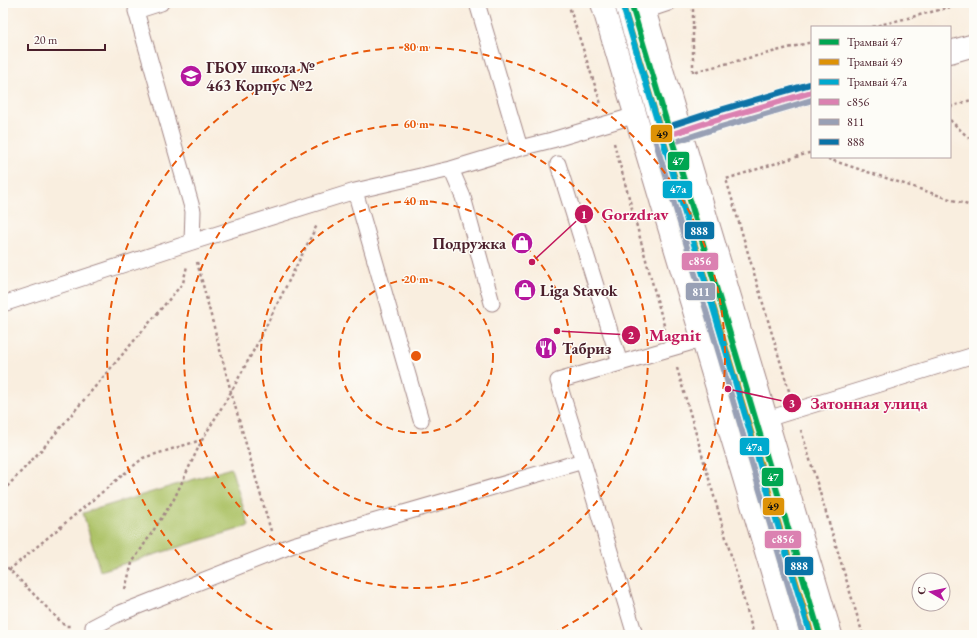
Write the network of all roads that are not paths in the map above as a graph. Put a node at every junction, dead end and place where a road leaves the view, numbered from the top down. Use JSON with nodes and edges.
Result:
{"nodes":[{"id":1,"x":161,"y":3,"type":"edge"},
{"id":2,"x":477,"y":3,"type":"edge"},
{"id":3,"x":602,"y":3,"type":"edge"},
{"id":4,"x":622,"y":3,"type":"edge"},
{"id":5,"x":669,"y":3,"type":"edge"},
{"id":6,"x":644,"y":7,"type":"edge"},
{"id":7,"x":974,"y":46,"type":"edge"},
{"id":8,"x":951,"y":52,"type":"edge"},
{"id":9,"x":811,"y":92,"type":"edge"},
{"id":10,"x":636,"y":115,"type":"junction"},
{"id":11,"x":662,"y":137,"type":"junction"},
{"id":12,"x":520,"y":148,"type":"junction"},
{"id":13,"x":558,"y":164,"type":"dead end"},
{"id":14,"x":451,"y":169,"type":"junction"},
{"id":15,"x":355,"y":191,"type":"junction"},
{"id":16,"x":192,"y":242,"type":"junction"},
{"id":17,"x":492,"y":303,"type":"dead end"},
{"id":18,"x":3,"y":304,"type":"edge"},
{"id":19,"x":703,"y":338,"type":"junction"},
{"id":20,"x":974,"y":355,"type":"edge"},
{"id":21,"x":620,"y":363,"type":"junction"},
{"id":22,"x":767,"y":419,"type":"junction"},
{"id":23,"x":421,"y":420,"type":"dead end"},
{"id":24,"x":583,"y":461,"type":"junction"},
{"id":25,"x":93,"y":631,"type":"edge"},
{"id":26,"x":635,"y":635,"type":"edge"},
{"id":27,"x":791,"y":635,"type":"edge"},
{"id":28,"x":811,"y":635,"type":"edge"},
{"id":29,"x":831,"y":635,"type":"edge"}],
"edges":[{"from":1,"to":16,"type":"lane"},
{"from":2,"to":12,"type":"lane"},
{"from":3,"to":10,"type":"street"},
{"from":4,"to":11,"type":"lane"},
{"from":5,"to":6,"type":"lane"},
{"from":6,"to":11,"type":"street"},
{"from":7,"to":8,"type":"street"},
{"from":9,"to":11,"type":"street"},
{"from":10,"to":11,"type":"street"},
{"from":10,"to":12,"type":"lane"},
{"from":11,"to":19,"type":"street"},
{"from":11,"to":22,"type":"street"},
{"from":11,"to":28,"type":"lane"},
{"from":12,"to":14,"type":"lane"},
{"from":13,"to":21,"type":"lane"},
{"from":14,"to":15,"type":"lane"},
{"from":14,"to":17,"type":"lane"},
{"from":15,"to":16,"type":"lane"},
{"from":15,"to":23,"type":"lane"},
{"from":16,"to":18,"type":"lane"},
{"from":19,"to":21,"type":"lane"},
{"from":19,"to":27,"type":"street"},
{"from":20,"to":22,"type":"lane"},
{"from":21,"to":24,"type":"lane"},
{"from":22,"to":29,"type":"street"},
{"from":24,"to":25,"type":"lane"},
{"from":24,"to":26,"type":"lane"}]}
